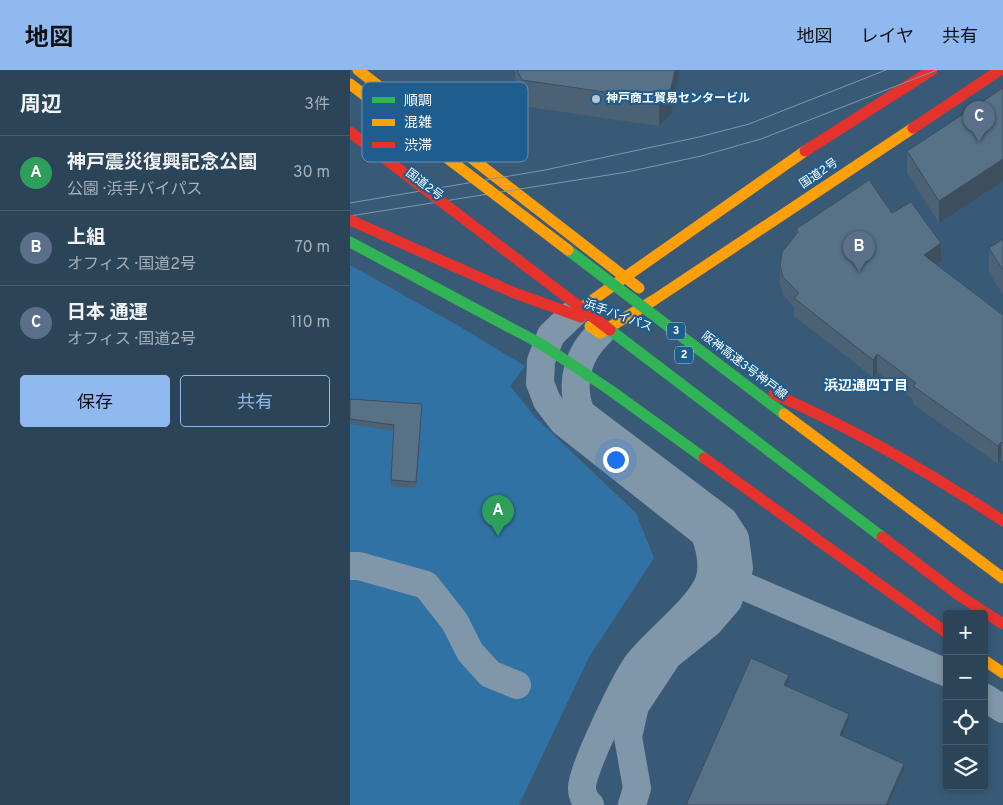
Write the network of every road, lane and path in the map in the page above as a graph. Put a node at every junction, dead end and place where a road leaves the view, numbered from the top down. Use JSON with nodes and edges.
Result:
{"nodes":[{"id":1,"x":358,"y":70,"type":"edge"},
{"id":2,"x":932,"y":70,"type":"edge"},
{"id":3,"x":1000,"y":70,"type":"edge"},
{"id":4,"x":374,"y":82,"type":"edge"},
{"id":5,"x":350,"y":84,"type":"edge"},
{"id":6,"x":362,"y":93,"type":"edge"},
{"id":7,"x":350,"y":132,"type":"edge"},
{"id":8,"x":362,"y":141,"type":"edge"},
{"id":9,"x":350,"y":147,"type":"edge"},
{"id":10,"x":362,"y":156,"type":"edge"},
{"id":11,"x":370,"y":162,"type":"edge"},
{"id":12,"x":389,"y":162,"type":"edge"},
{"id":13,"x":453,"y":162,"type":"edge"},
{"id":14,"x":478,"y":162,"type":"edge"},
{"id":15,"x":350,"y":220,"type":"edge"},
{"id":16,"x":350,"y":242,"type":"edge"},
{"id":17,"x":626,"y":276,"type":"junction"},
{"id":18,"x":654,"y":300,"type":"junction"},
{"id":19,"x":574,"y":313,"type":"junction"},
{"id":20,"x":600,"y":333,"type":"junction"},
{"id":21,"x":647,"y":342,"type":"dead end"},
{"id":22,"x":692,"y":359,"type":"dead end"},
{"id":23,"x":1003,"y":521,"type":"edge"},
{"id":24,"x":712,"y":559,"type":"junction"},
{"id":25,"x":350,"y":566,"type":"edge"},
{"id":26,"x":1003,"y":578,"type":"edge"},
{"id":27,"x":736,"y":582,"type":"junction"},
{"id":28,"x":1003,"y":624,"type":"edge"},
{"id":29,"x":943,"y":630,"type":"edge"},
{"id":30,"x":988,"y":663,"type":"edge"},
{"id":31,"x":943,"y":671,"type":"edge"},
{"id":32,"x":1003,"y":673,"type":"edge"},
{"id":33,"x":517,"y":685,"type":"dead end"},
{"id":34,"x":988,"y":700,"type":"edge"},
{"id":35,"x":1003,"y":709,"type":"edge"},
{"id":36,"x":590,"y":805,"type":"edge"},
{"id":37,"x":632,"y":805,"type":"edge"}],
"edges":[{"from":1,"to":4,"type":"highway"},
{"from":2,"to":17,"type":"highway"},
{"from":3,"to":18,"type":"highway","name":"国道2号"},
{"from":5,"to":6,"type":"highway","name":"阪神高速3号神戸線","number":"3","bridge":true},
{"from":7,"to":8,"type":"highway","bridge":true},
{"from":9,"to":10,"type":"highway","name":"国道2号"},
{"from":11,"to":19,"type":"highway","name":"国道2号"},
{"from":12,"to":28,"type":"highway","bridge":true},
{"from":13,"to":26,"type":"highway","name":"阪神高速3号神戸線","number":"3","bridge":true},
{"from":14,"to":17,"type":"highway"},
{"from":15,"to":21,"type":"highway","name":"浜手バイパス","bridge":true},
{"from":16,"to":29,"type":"highway","bridge":true},
{"from":17,"to":18,"type":"highway"},
{"from":17,"to":19,"type":"highway"},
{"from":18,"to":20,"type":"highway","name":"国道2号"},
{"from":19,"to":20,"type":"highway","name":"国道2号"},
{"from":19,"to":24,"type":"street"},
{"from":20,"to":27,"type":"street"},
{"from":22,"to":23,"type":"highway","number":"2","bridge":true},
{"from":24,"to":27,"type":"street"},
{"from":24,"to":36,"type":"street"},
{"from":25,"to":33,"type":"street"},
{"from":27,"to":31,"type":"street"},
{"from":27,"to":37,"type":"street"},
{"from":30,"to":32,"type":"highway"},
{"from":34,"to":35,"type":"street"}]}
